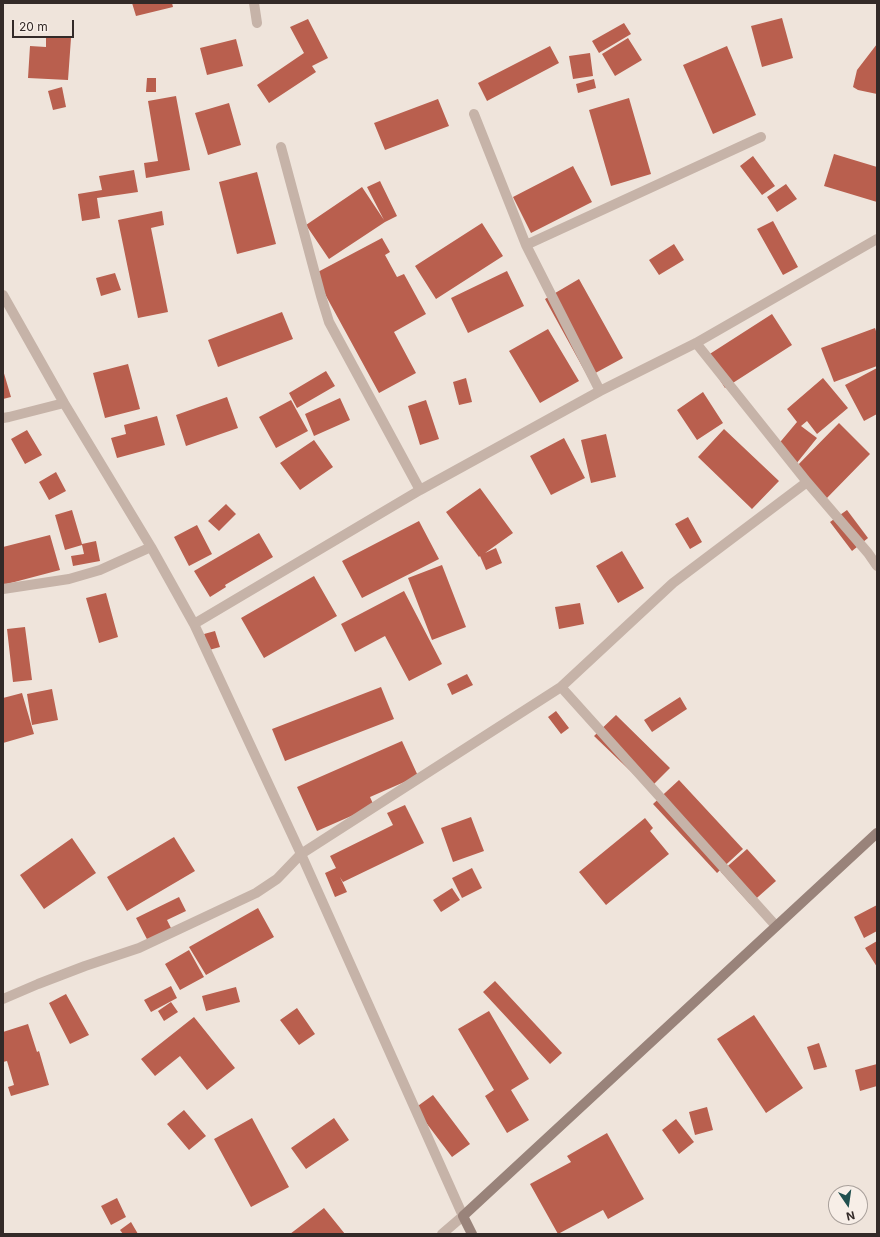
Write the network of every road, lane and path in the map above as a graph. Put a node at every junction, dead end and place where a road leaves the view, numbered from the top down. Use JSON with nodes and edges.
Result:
{"nodes":[{"id":1,"x":254,"y":3,"type":"edge"},
{"id":2,"x":257,"y":22,"type":"dead end"},
{"id":3,"x":474,"y":114,"type":"dead end"},
{"id":4,"x":761,"y":136,"type":"dead end"},
{"id":5,"x":281,"y":147,"type":"dead end"},
{"id":6,"x":877,"y":239,"type":"edge"},
{"id":7,"x":526,"y":245,"type":"junction"},
{"id":8,"x":3,"y":295,"type":"edge"},
{"id":9,"x":696,"y":343,"type":"junction"},
{"id":10,"x":600,"y":391,"type":"junction"},
{"id":11,"x":64,"y":403,"type":"junction"},
{"id":12,"x":3,"y":418,"type":"edge"},
{"id":13,"x":807,"y":482,"type":"junction"},
{"id":14,"x":420,"y":490,"type":"junction"},
{"id":15,"x":151,"y":547,"type":"junction"},
{"id":16,"x":877,"y":566,"type":"edge"},
{"id":17,"x":3,"y":589,"type":"edge"},
{"id":18,"x":194,"y":624,"type":"junction"},
{"id":19,"x":561,"y":687,"type":"junction"},
{"id":20,"x":877,"y":833,"type":"edge"},
{"id":21,"x":301,"y":854,"type":"junction"},
{"id":22,"x":776,"y":926,"type":"junction"},
{"id":23,"x":3,"y":1000,"type":"edge"},
{"id":24,"x":462,"y":1216,"type":"junction"},
{"id":25,"x":442,"y":1234,"type":"edge"},
{"id":26,"x":472,"y":1234,"type":"edge"}],
"edges":[{"from":1,"to":2,"type":"street"},
{"from":3,"to":7,"type":"street"},
{"from":4,"to":7,"type":"street"},
{"from":5,"to":14,"type":"street"},
{"from":6,"to":9,"type":"street"},
{"from":7,"to":10,"type":"street"},
{"from":8,"to":11,"type":"street"},
{"from":9,"to":10,"type":"street"},
{"from":9,"to":13,"type":"street"},
{"from":10,"to":14,"type":"street"},
{"from":11,"to":12,"type":"street"},
{"from":11,"to":15,"type":"street"},
{"from":13,"to":16,"type":"street"},
{"from":13,"to":19,"type":"street"},
{"from":14,"to":18,"type":"street"},
{"from":15,"to":17,"type":"street"},
{"from":15,"to":18,"type":"street"},
{"from":18,"to":21,"type":"street"},
{"from":19,"to":21,"type":"street"},
{"from":19,"to":22,"type":"street"},
{"from":20,"to":22,"type":"main road"},
{"from":21,"to":23,"type":"street"},
{"from":21,"to":24,"type":"street"},
{"from":22,"to":24,"type":"main road"},
{"from":24,"to":25,"type":"street"},
{"from":24,"to":26,"type":"main road"}]}
